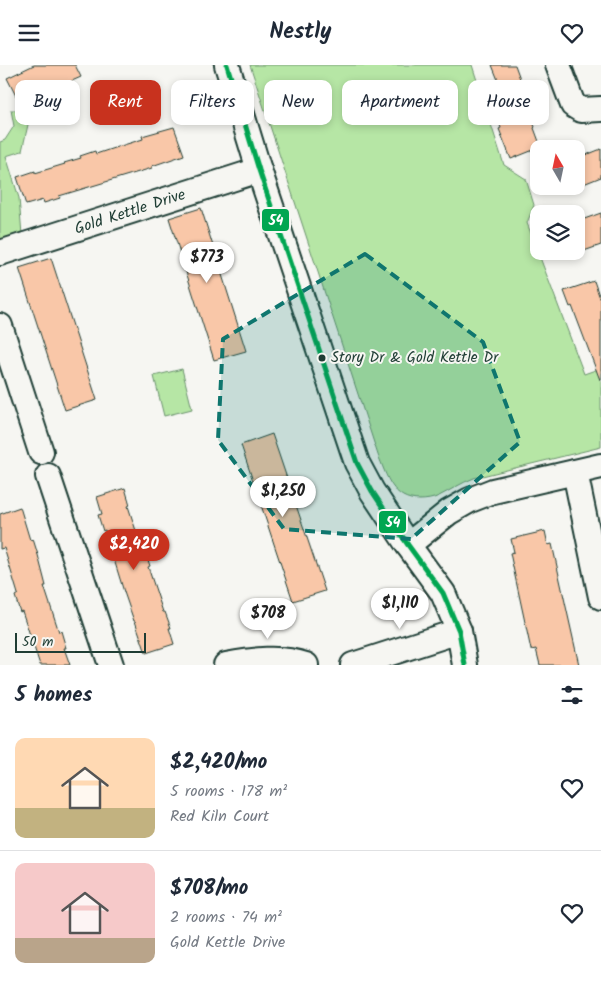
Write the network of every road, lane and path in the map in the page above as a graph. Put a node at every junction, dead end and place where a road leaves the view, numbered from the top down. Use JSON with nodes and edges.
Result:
{"nodes":[{"id":1,"x":227,"y":65,"type":"edge"},
{"id":2,"x":558,"y":65,"type":"edge"},
{"id":3,"x":601,"y":109,"type":"edge"},
{"id":4,"x":260,"y":170,"type":"junction"},
{"id":5,"x":0,"y":253,"type":"edge"},
{"id":6,"x":0,"y":326,"type":"edge"},
{"id":7,"x":41,"y":452,"type":"dead end"},
{"id":8,"x":601,"y":465,"type":"edge"},
{"id":9,"x":575,"y":472,"type":"junction"},
{"id":10,"x":48,"y":476,"type":"dead end"},
{"id":11,"x":408,"y":545,"type":"junction"},
{"id":12,"x":601,"y":597,"type":"edge"},
{"id":13,"x":459,"y":631,"type":"junction"},
{"id":14,"x":111,"y":665,"type":"edge"},
{"id":15,"x":226,"y":665,"type":"edge"},
{"id":16,"x":306,"y":665,"type":"edge"},
{"id":17,"x":353,"y":665,"type":"edge"},
{"id":18,"x":464,"y":665,"type":"edge"}],
"edges":[{"from":1,"to":4,"type":"street"},
{"from":2,"to":3,"type":"street"},
{"from":4,"to":5,"type":"street","name":"Gold Kettle Drive"},
{"from":4,"to":11,"type":"street"},
{"from":6,"to":7,"type":"street"},
{"from":8,"to":9,"type":"street"},
{"from":9,"to":11,"type":"street"},
{"from":9,"to":12,"type":"street"},
{"from":10,"to":14,"type":"street"},
{"from":11,"to":13,"type":"street"},
{"from":13,"to":17,"type":"street"},
{"from":13,"to":18,"type":"street"},
{"from":15,"to":16,"type":"street"}]}
